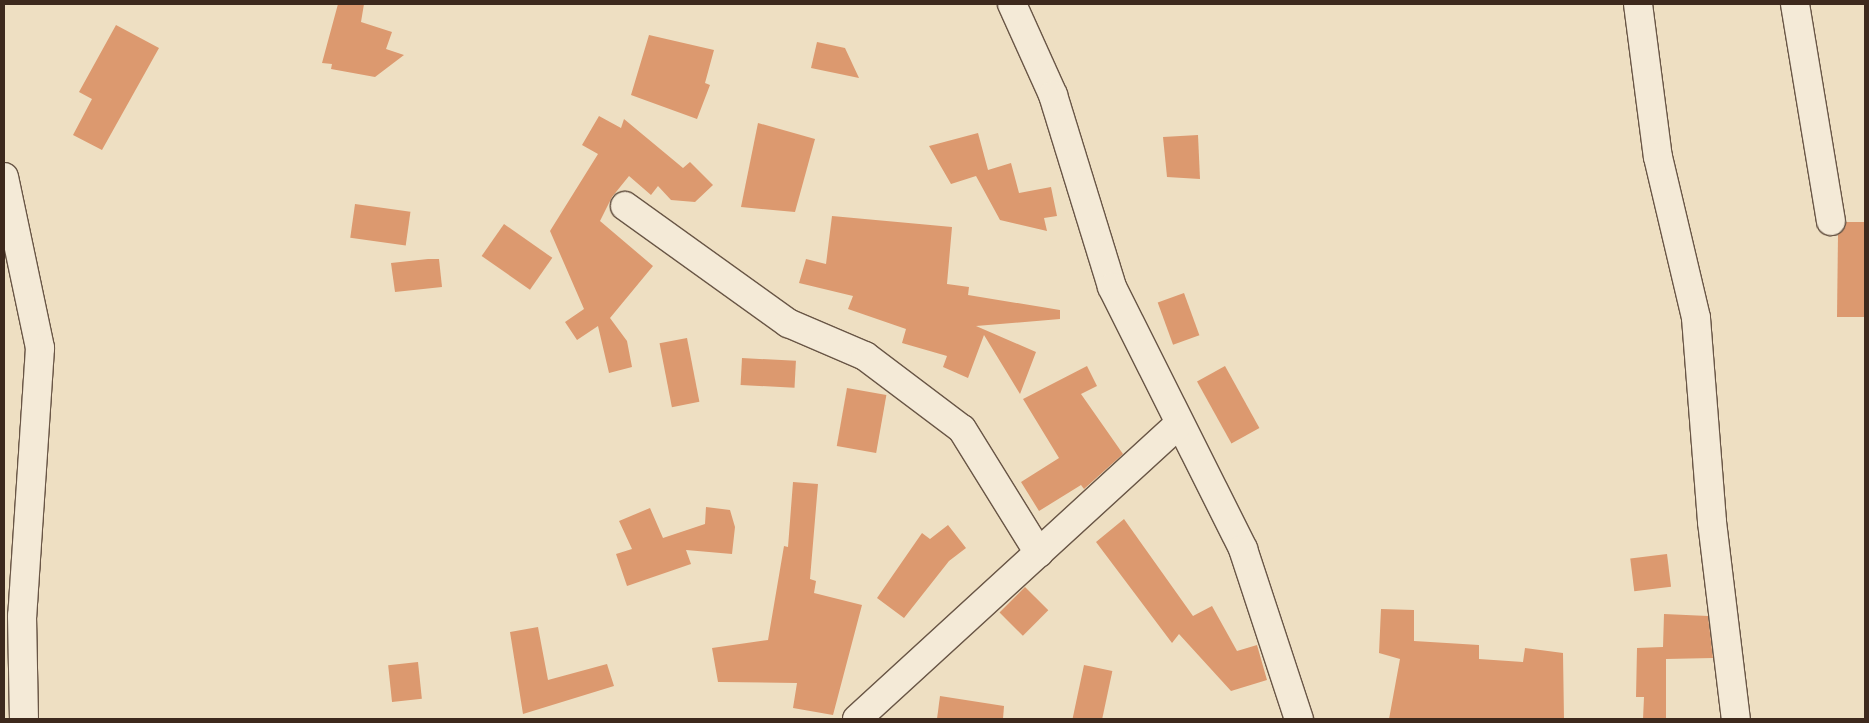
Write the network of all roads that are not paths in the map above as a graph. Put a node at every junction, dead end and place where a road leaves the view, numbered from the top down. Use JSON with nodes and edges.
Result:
{"nodes":[{"id":1,"x":1012,"y":4,"type":"edge"},
{"id":2,"x":1638,"y":4,"type":"edge"},
{"id":3,"x":1795,"y":4,"type":"edge"},
{"id":4,"x":4,"y":177,"type":"edge"},
{"id":5,"x":625,"y":206,"type":"dead end"},
{"id":6,"x":1831,"y":221,"type":"dead end"},
{"id":7,"x":1178,"y":426,"type":"junction"},
{"id":8,"x":1039,"y":553,"type":"junction"},
{"id":9,"x":24,"y":719,"type":"edge"},
{"id":10,"x":858,"y":719,"type":"edge"},
{"id":11,"x":1299,"y":719,"type":"edge"},
{"id":12,"x":1736,"y":719,"type":"edge"}],
"edges":[{"from":1,"to":7,"type":"street"},
{"from":2,"to":12,"type":"street"},
{"from":3,"to":6,"type":"street"},
{"from":4,"to":9,"type":"street"},
{"from":5,"to":8,"type":"street"},
{"from":7,"to":8,"type":"street"},
{"from":7,"to":11,"type":"street"},
{"from":8,"to":10,"type":"street"}]}
